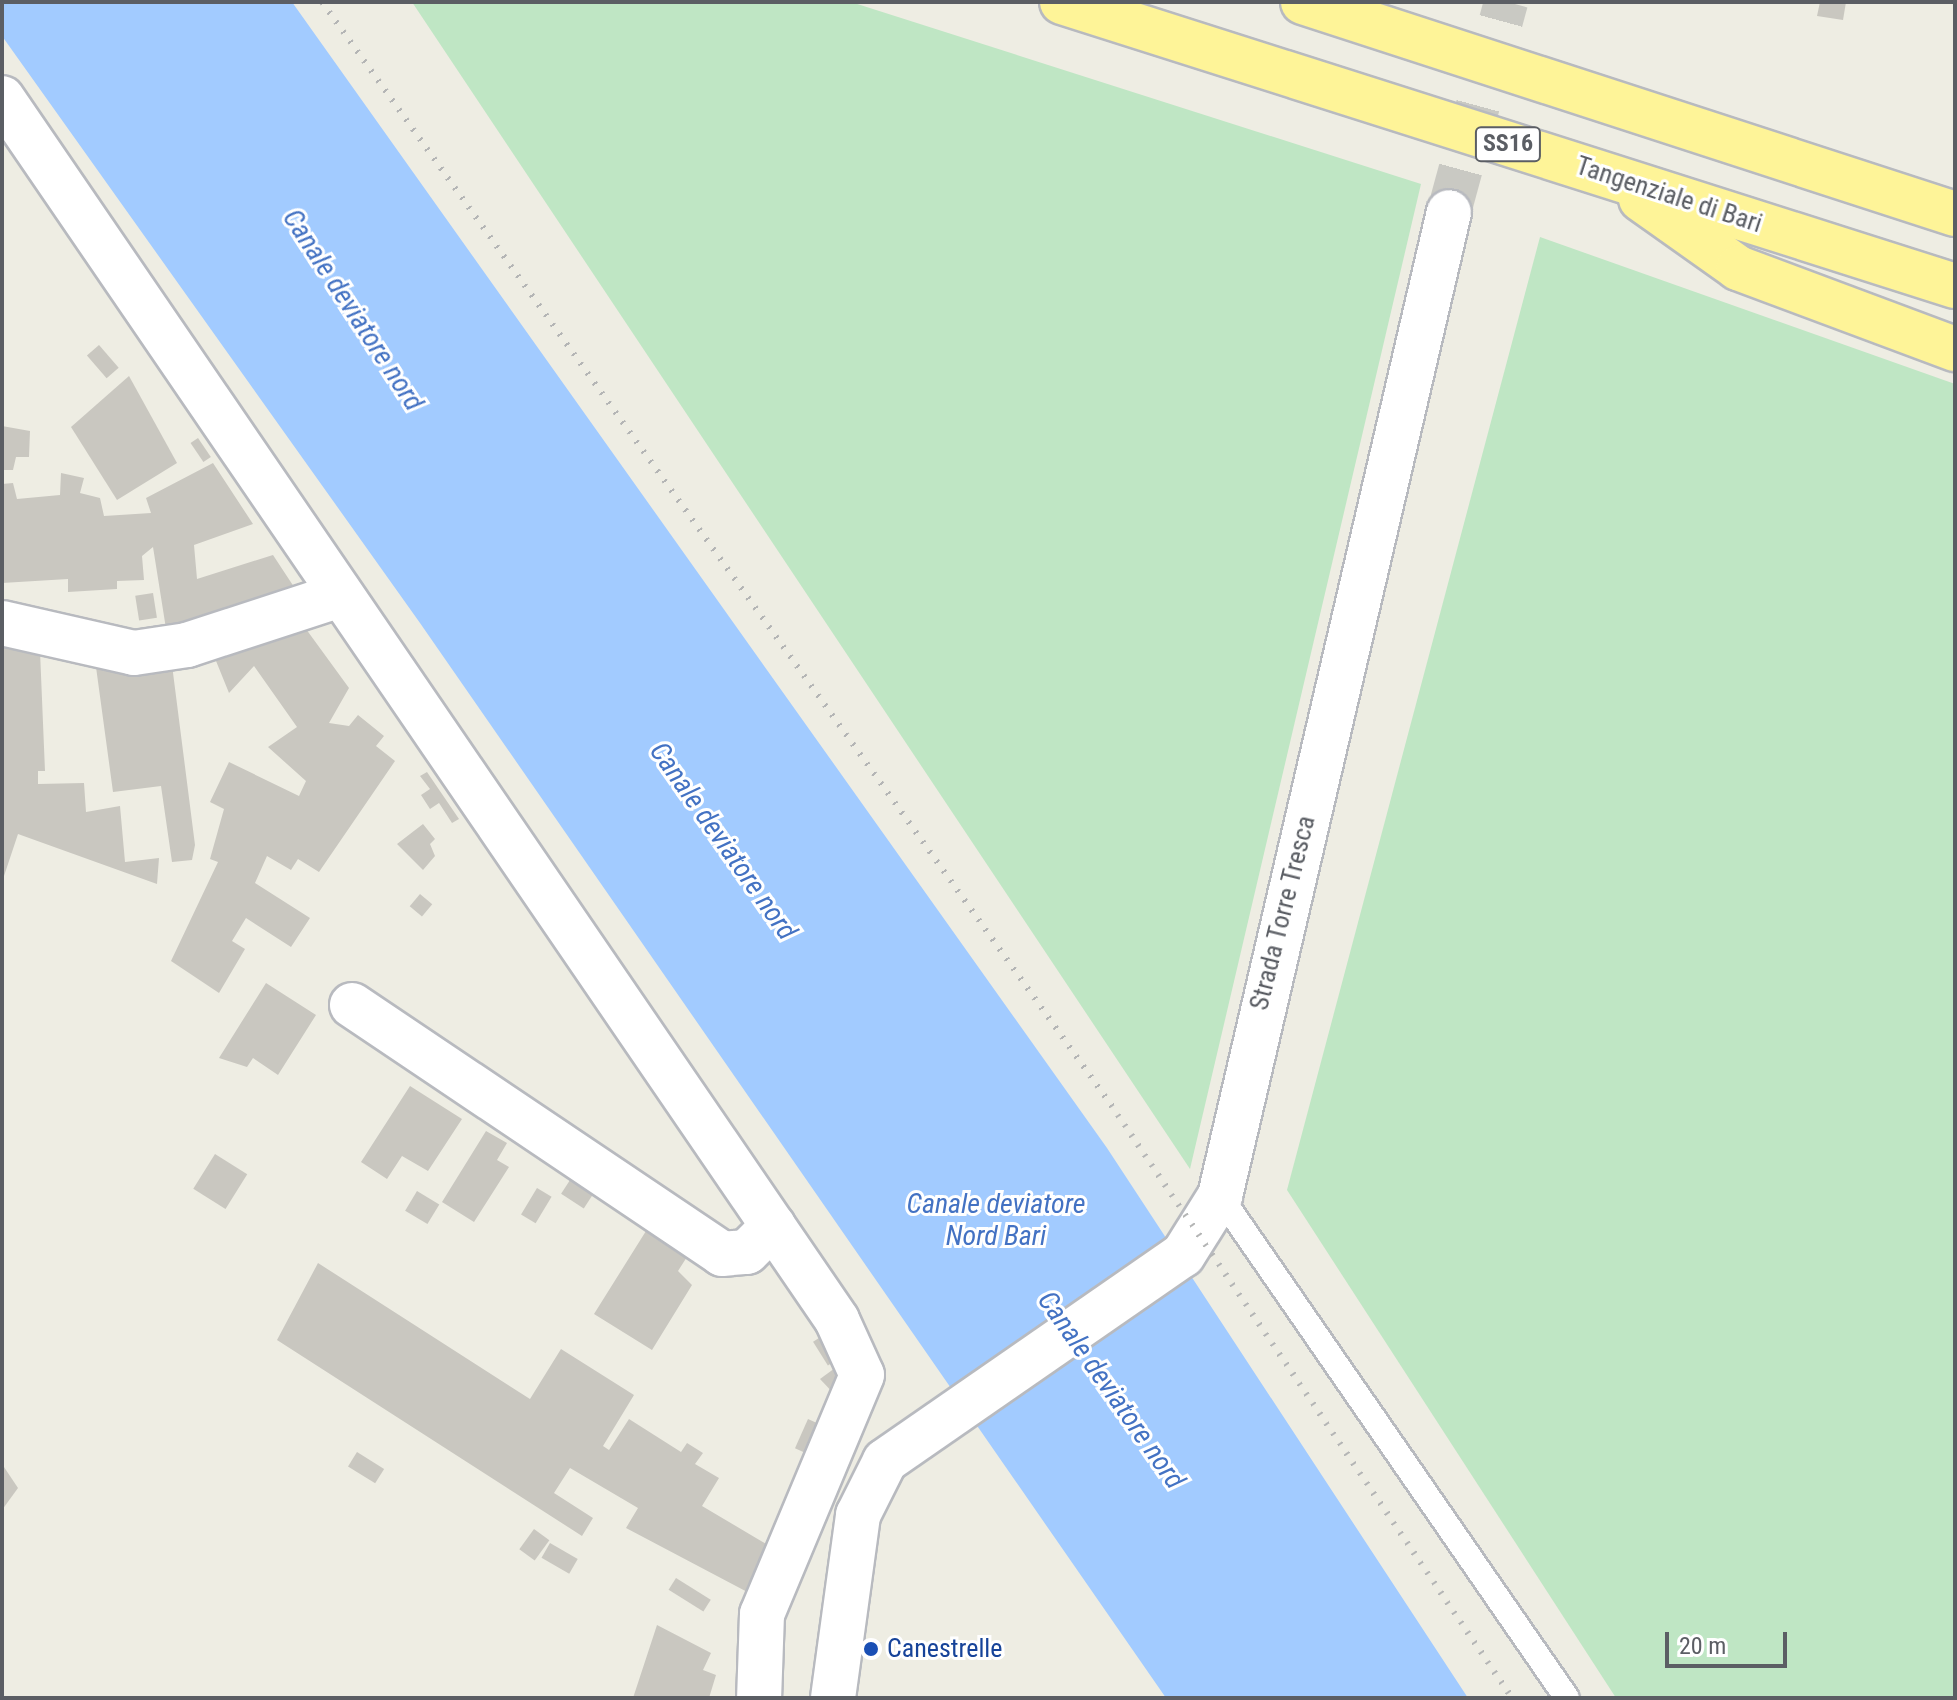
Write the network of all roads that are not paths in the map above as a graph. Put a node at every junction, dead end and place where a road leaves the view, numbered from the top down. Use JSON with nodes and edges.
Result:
{"nodes":[{"id":1,"x":1062,"y":2,"type":"edge"},
{"id":2,"x":1303,"y":2,"type":"edge"},
{"id":3,"x":2,"y":98,"type":"edge"},
{"id":4,"x":1606,"y":175,"type":"junction"},
{"id":5,"x":1842,"y":178,"type":"junction"},
{"id":6,"x":1955,"y":192,"type":"edge"},
{"id":7,"x":1449,"y":212,"type":"tunnel mouth"},
{"id":8,"x":1955,"y":214,"type":"edge"},
{"id":9,"x":1955,"y":286,"type":"edge"},
{"id":10,"x":1955,"y":349,"type":"edge"},
{"id":11,"x":340,"y":595,"type":"junction"},
{"id":12,"x":2,"y":623,"type":"edge"},
{"id":13,"x":352,"y":1005,"type":"dead end"},
{"id":14,"x":1220,"y":1196,"type":"junction"},
{"id":15,"x":773,"y":1226,"type":"junction"},
{"id":16,"x":759,"y":1698,"type":"edge"},
{"id":17,"x":833,"y":1698,"type":"edge"},
{"id":18,"x":1567,"y":1698,"type":"edge"}],
"edges":[{"from":1,"to":4,"type":"highway","name":"Tangenziale di Bari","number":"SS16"},
{"from":2,"to":5,"type":"highway"},
{"from":3,"to":11,"type":"street"},
{"from":4,"to":9,"type":"highway","name":"Tangenziale di Bari","number":"SS16"},
{"from":4,"to":10,"type":"highway"},
{"from":5,"to":6,"type":"highway"},
{"from":5,"to":8,"type":"highway"},
{"from":7,"to":14,"type":"street","name":"Strada Torre Tresca"},
{"from":11,"to":12,"type":"street"},
{"from":11,"to":15,"type":"street"},
{"from":13,"to":15,"type":"street"},
{"from":14,"to":17,"type":"street","name":"Strada Torre Tresca"},
{"from":14,"to":18,"type":"lane"},
{"from":15,"to":16,"type":"street"}]}
